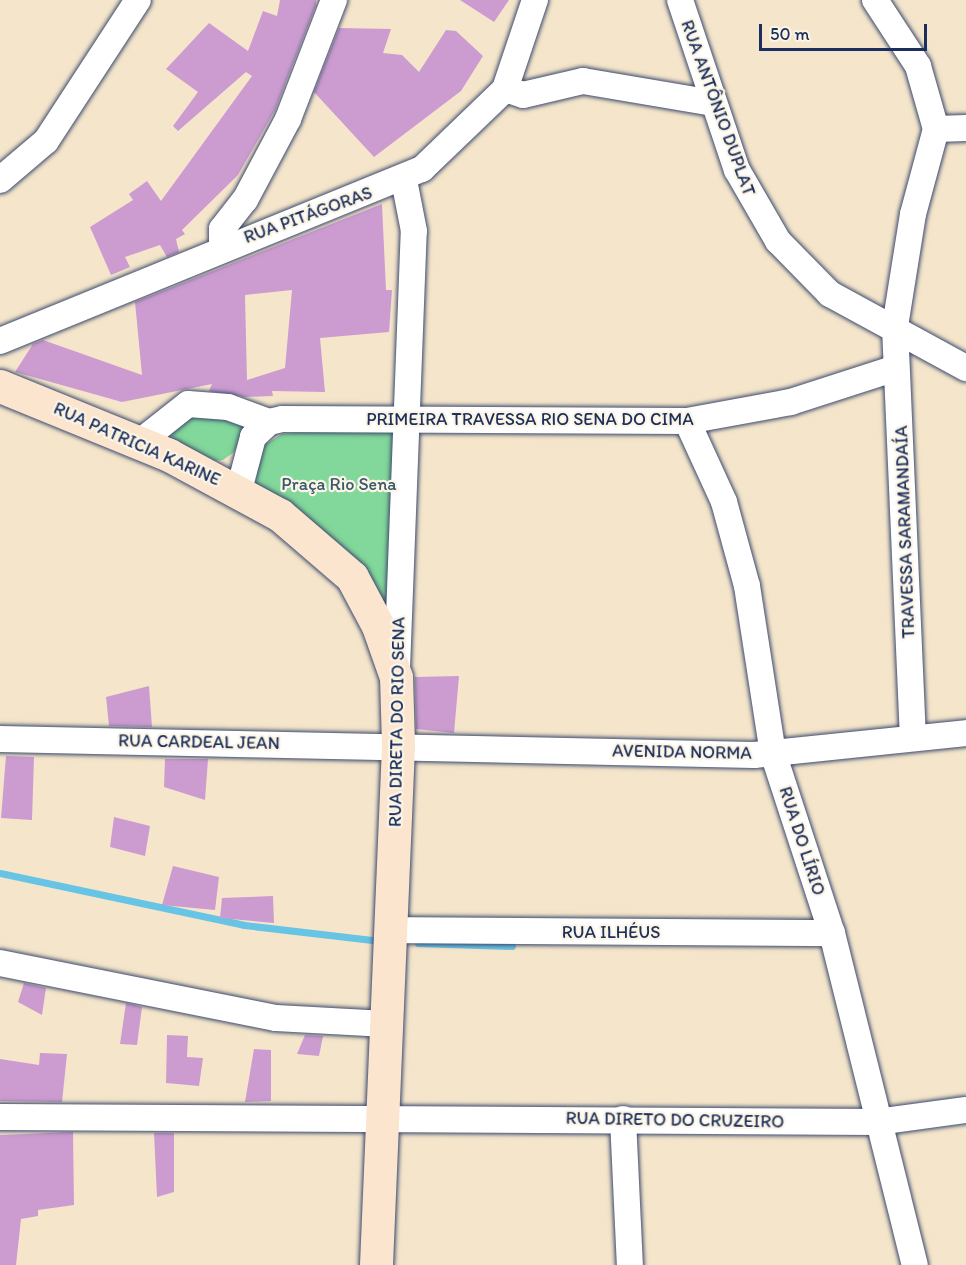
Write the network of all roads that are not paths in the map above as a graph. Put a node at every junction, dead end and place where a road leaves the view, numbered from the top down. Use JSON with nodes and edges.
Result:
{"nodes":[{"id":1,"x":138,"y":0,"type":"edge"},
{"id":2,"x":334,"y":0,"type":"edge"},
{"id":3,"x":535,"y":0,"type":"edge"},
{"id":4,"x":875,"y":0,"type":"edge"},
{"id":5,"x":683,"y":2,"type":"edge"},
{"id":6,"x":505,"y":89,"type":"junction"},
{"id":7,"x":712,"y":103,"type":"junction"},
{"id":8,"x":966,"y":128,"type":"edge"},
{"id":9,"x":936,"y":129,"type":"junction"},
{"id":10,"x":0,"y":180,"type":"edge"},
{"id":11,"x":404,"y":180,"type":"junction"},
{"id":12,"x":222,"y":246,"type":"junction"},
{"id":13,"x":895,"y":327,"type":"junction"},
{"id":14,"x":0,"y":341,"type":"edge"},
{"id":15,"x":896,"y":368,"type":"junction"},
{"id":16,"x":966,"y":368,"type":"edge"},
{"id":17,"x":0,"y":386,"type":"edge"},
{"id":18,"x":408,"y":418,"type":"junction"},
{"id":19,"x":687,"y":421,"type":"junction"},
{"id":20,"x":269,"y":422,"type":"junction"},
{"id":21,"x":140,"y":442,"type":"junction"},
{"id":22,"x":238,"y":490,"type":"junction"},
{"id":23,"x":396,"y":677,"type":"junction"},
{"id":24,"x":966,"y":733,"type":"edge"},
{"id":25,"x":913,"y":737,"type":"junction"},
{"id":26,"x":0,"y":739,"type":"edge"},
{"id":27,"x":398,"y":746,"type":"junction"},
{"id":28,"x":773,"y":753,"type":"junction"},
{"id":29,"x":390,"y":930,"type":"junction"},
{"id":30,"x":832,"y":933,"type":"junction"},
{"id":31,"x":0,"y":963,"type":"edge"},
{"id":32,"x":386,"y":1024,"type":"junction"},
{"id":33,"x":966,"y":1110,"type":"edge"},
{"id":34,"x":0,"y":1117,"type":"edge"},
{"id":35,"x":384,"y":1118,"type":"junction"},
{"id":36,"x":623,"y":1119,"type":"junction"},
{"id":37,"x":876,"y":1122,"type":"junction"},
{"id":38,"x":376,"y":1265,"type":"edge"},
{"id":39,"x":630,"y":1265,"type":"edge"},
{"id":40,"x":915,"y":1265,"type":"edge"}],
"edges":[{"from":1,"to":10,"type":"street"},
{"from":2,"to":12,"type":"street"},
{"from":3,"to":6,"type":"street","name":"RUA PITÁGORAS"},
{"from":4,"to":9,"type":"street"},
{"from":5,"to":7,"type":"street","name":"RUA ANTÔNIO DUPLAT"},
{"from":6,"to":7,"type":"street"},
{"from":6,"to":11,"type":"street","name":"RUA PITÁGORAS"},
{"from":7,"to":13,"type":"street","name":"RUA ANTÔNIO DUPLAT"},
{"from":8,"to":9,"type":"street"},
{"from":9,"to":13,"type":"street","name":"TRAVESSA SARAMANDAÍA"},
{"from":11,"to":12,"type":"street","name":"RUA PITÁGORAS"},
{"from":11,"to":18,"type":"street","name":"RUA DIRETA DO RIO SENA"},
{"from":12,"to":14,"type":"street","name":"RUA PITÁGORAS"},
{"from":13,"to":15,"type":"street","name":"TRAVESSA SARAMANDAÍA"},
{"from":13,"to":16,"type":"street","name":"RUA ANTÔNIO DUPLAT"},
{"from":15,"to":19,"type":"street","name":"PRIMEIRA TRAVESSA RIO SENA DO CIMA"},
{"from":15,"to":25,"type":"street","name":"TRAVESSA SARAMANDAÍA"},
{"from":17,"to":21,"type":"main road","name":"RUA PATRICIA KARINE"},
{"from":18,"to":19,"type":"street","name":"PRIMEIRA TRAVESSA RIO SENA DO CIMA"},
{"from":18,"to":20,"type":"street","name":"PRIMEIRA TRAVESSA RIO SENA DO CIMA"},
{"from":18,"to":23,"type":"street","name":"RUA DIRETA DO RIO SENA"},
{"from":19,"to":28,"type":"street","name":"RUA DO LÍRIO"},
{"from":20,"to":21,"type":"street"},
{"from":20,"to":22,"type":"street"},
{"from":21,"to":22,"type":"main road","name":"RUA PATRICIA KARINE"},
{"from":22,"to":23,"type":"main road","name":"RUA PATRICIA KARINE"},
{"from":23,"to":27,"type":"main road","name":"RUA DIRETA DO RIO SENA"},
{"from":24,"to":25,"type":"street","name":"AVENIDA NORMA"},
{"from":25,"to":28,"type":"street","name":"AVENIDA NORMA"},
{"from":26,"to":27,"type":"street","name":"RUA CARDEAL JEAN"},
{"from":27,"to":28,"type":"street","name":"AVENIDA NORMA"},
{"from":27,"to":29,"type":"main road","name":"RUA DIRETA DO RIO SENA"},
{"from":28,"to":30,"type":"street","name":"RUA DO LÍRIO"},
{"from":29,"to":30,"type":"street","name":"RUA ILHÉUS"},
{"from":29,"to":32,"type":"main road","name":"RUA DIRETA DO RIO SENA"},
{"from":30,"to":37,"type":"street","name":"RUA DO LÍRIO"},
{"from":31,"to":32,"type":"street"},
{"from":32,"to":35,"type":"main road","name":"RUA DIRETA DO RIO SENA"},
{"from":33,"to":37,"type":"street","name":"RUA DIRETO DO CRUZEIRO"},
{"from":34,"to":35,"type":"street","name":"RUA DIRETO DO CRUZEIRO"},
{"from":35,"to":36,"type":"street","name":"RUA DIRETO DO CRUZEIRO"},
{"from":35,"to":38,"type":"main road","name":"RUA DIRETA DO RIO SENA"},
{"from":36,"to":37,"type":"street","name":"RUA DIRETO DO CRUZEIRO"},
{"from":36,"to":39,"type":"street"},
{"from":37,"to":40,"type":"street","name":"RUA DO LÍRIO"}]}
